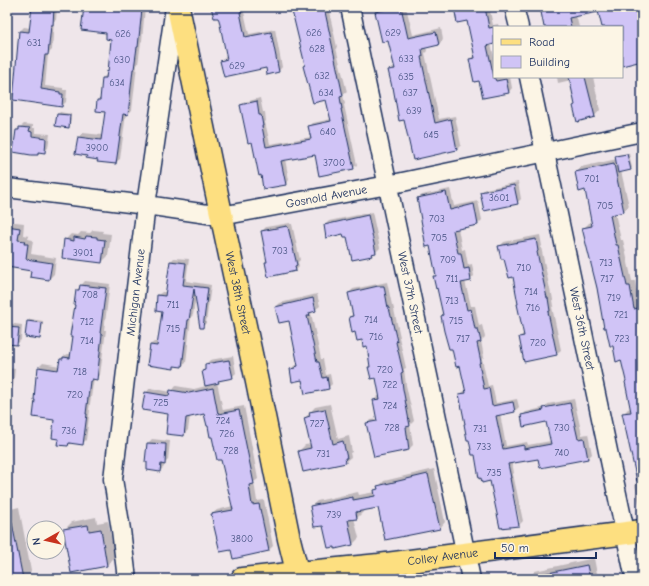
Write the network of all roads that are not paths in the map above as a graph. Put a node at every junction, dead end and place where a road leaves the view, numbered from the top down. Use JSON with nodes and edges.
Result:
{"nodes":[{"id":1,"x":176,"y":7,"type":"edge"},
{"id":2,"x":350,"y":7,"type":"edge"},
{"id":3,"x":514,"y":7,"type":"edge"},
{"id":4,"x":519,"y":26,"type":"edge"},
{"id":5,"x":529,"y":78,"type":"edge"},
{"id":6,"x":642,"y":132,"type":"edge"},
{"id":7,"x":545,"y":152,"type":"junction"},
{"id":8,"x":388,"y":186,"type":"junction"},
{"id":9,"x":7,"y":188,"type":"edge"},
{"id":10,"x":146,"y":205,"type":"junction"},
{"id":11,"x":221,"y":216,"type":"junction"},
{"id":12,"x":634,"y":532,"type":"edge"},
{"id":13,"x":466,"y":554,"type":"junction"},
{"id":14,"x":299,"y":576,"type":"edge"},
{"id":15,"x":127,"y":579,"type":"edge"},
{"id":16,"x":242,"y":579,"type":"edge"},
{"id":17,"x":470,"y":579,"type":"edge"},
{"id":18,"x":635,"y":579,"type":"edge"}],
"edges":[{"from":1,"to":10,"type":"street","name":"Michigan Avenue"},
{"from":1,"to":11,"type":"main road","name":"West 38th Street"},
{"from":2,"to":8,"type":"street","name":"West 37th Street"},
{"from":3,"to":4,"type":"street"},
{"from":5,"to":7,"type":"street","name":"West 36th Street"},
{"from":6,"to":7,"type":"street","name":"Gosnold Avenue"},
{"from":7,"to":8,"type":"street","name":"Gosnold Avenue"},
{"from":7,"to":12,"type":"street","name":"West 36th Street"},
{"from":8,"to":11,"type":"street","name":"Gosnold Avenue"},
{"from":8,"to":13,"type":"street","name":"West 37th Street"},
{"from":9,"to":10,"type":"street","name":"Gosnold Avenue"},
{"from":10,"to":11,"type":"street","name":"Gosnold Avenue"},
{"from":10,"to":15,"type":"street","name":"Michigan Avenue"},
{"from":11,"to":14,"type":"main road","name":"West 38th Street"},
{"from":12,"to":13,"type":"main road","name":"Colley Avenue"},
{"from":12,"to":18,"type":"street","name":"West 36th Street"},
{"from":13,"to":14,"type":"main road","name":"Colley Avenue"},
{"from":13,"to":17,"type":"street","name":"West 37th Street"},
{"from":14,"to":16,"type":"main road","name":"Colley Avenue"}]}
